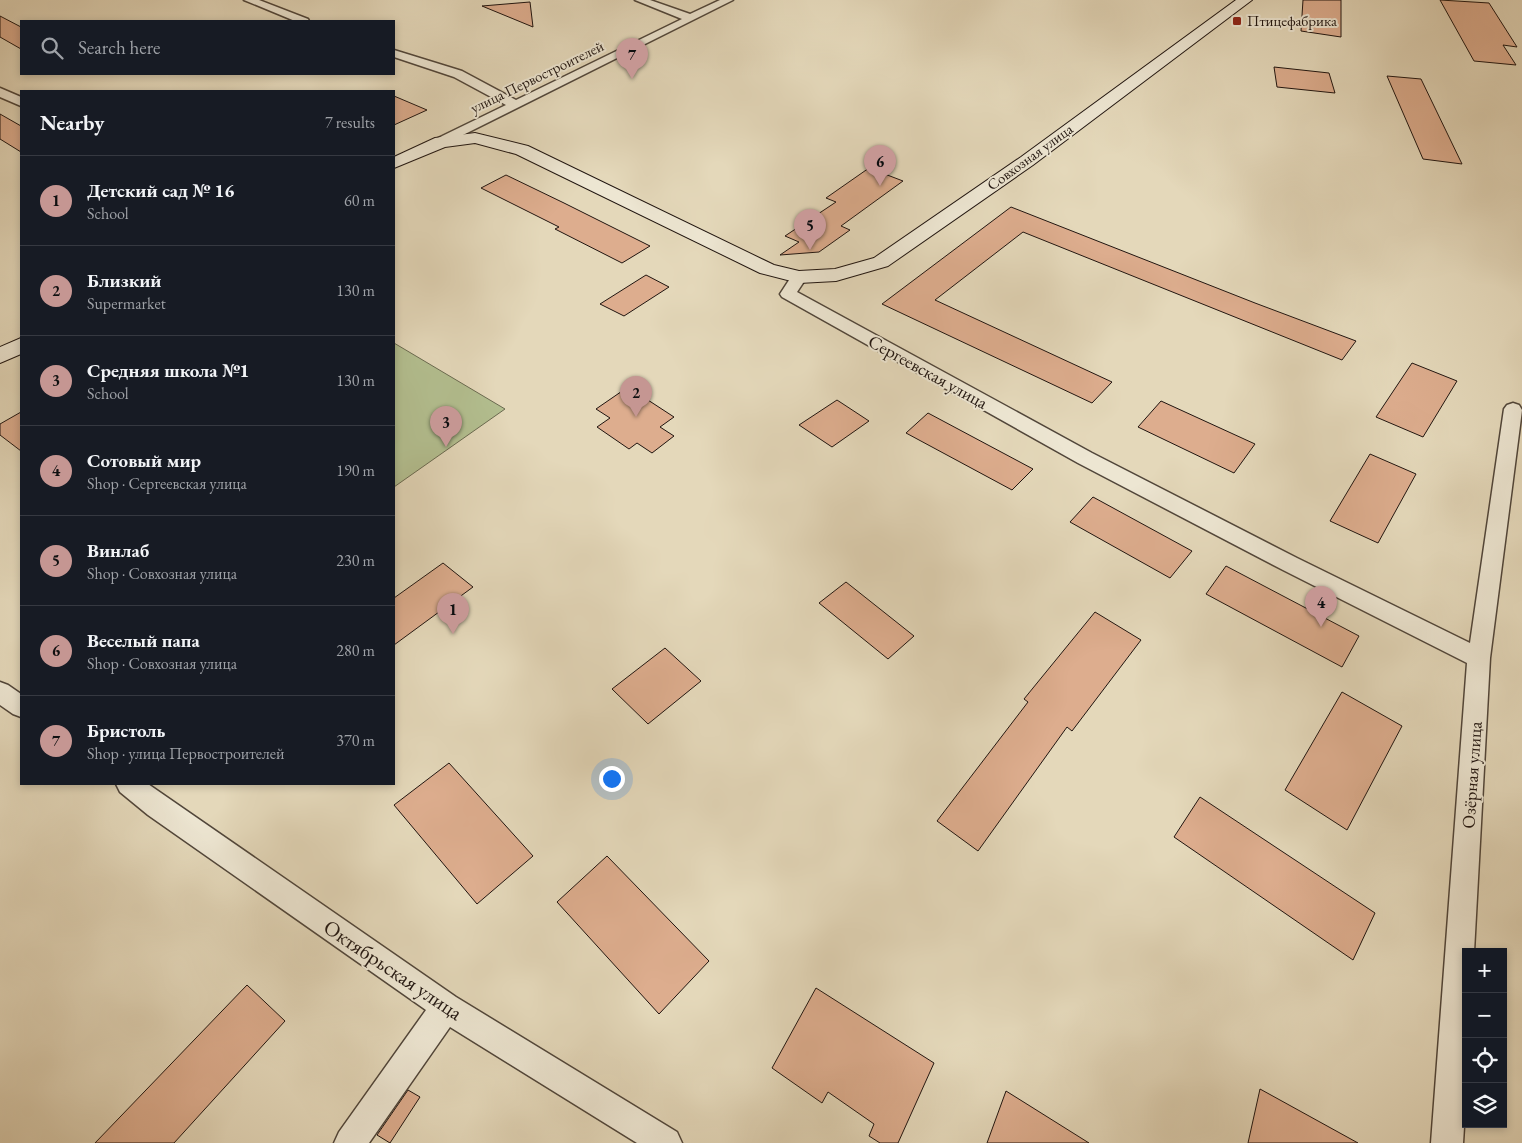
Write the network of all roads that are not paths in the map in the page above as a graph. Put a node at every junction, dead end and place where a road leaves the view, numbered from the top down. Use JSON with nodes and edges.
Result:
{"nodes":[{"id":1,"x":249,"y":0,"type":"edge"},
{"id":2,"x":640,"y":0,"type":"edge"},
{"id":3,"x":728,"y":0,"type":"edge"},
{"id":4,"x":1245,"y":0,"type":"edge"},
{"id":5,"x":690,"y":18,"type":"junction"},
{"id":6,"x":301,"y":20,"type":"edge"},
{"id":7,"x":395,"y":53,"type":"edge"},
{"id":8,"x":0,"y":92,"type":"edge"},
{"id":9,"x":20,"y":102,"type":"edge"},
{"id":10,"x":515,"y":105,"type":"junction"},
{"id":11,"x":441,"y":142,"type":"junction"},
{"id":12,"x":395,"y":163,"type":"edge"},
{"id":13,"x":799,"y":277,"type":"junction"},
{"id":14,"x":20,"y":346,"type":"edge"},
{"id":15,"x":0,"y":356,"type":"edge"},
{"id":16,"x":1513,"y":409,"type":"dead end"},
{"id":17,"x":1479,"y":658,"type":"junction"},
{"id":18,"x":0,"y":692,"type":"edge"},
{"id":19,"x":20,"y":706,"type":"edge"},
{"id":20,"x":130,"y":785,"type":"edge"},
{"id":21,"x":446,"y":1007,"type":"junction"},
{"id":22,"x":350,"y":1143,"type":"edge"},
{"id":23,"x":666,"y":1143,"type":"edge"},
{"id":24,"x":1447,"y":1143,"type":"edge"}],
"edges":[{"from":1,"to":6,"type":"street"},
{"from":2,"to":5,"type":"street"},
{"from":3,"to":5,"type":"street","name":"улица Первостроителей"},
{"from":4,"to":13,"type":"main road","name":"Совхозная улица"},
{"from":5,"to":10,"type":"street","name":"улица Первостроителей"},
{"from":7,"to":10,"type":"street"},
{"from":8,"to":9,"type":"street"},
{"from":10,"to":11,"type":"street","name":"улица Первостроителей"},
{"from":11,"to":12,"type":"main road"},
{"from":11,"to":13,"type":"main road"},
{"from":13,"to":17,"type":"street","name":"Сергеевская улица"},
{"from":14,"to":15,"type":"main road"},
{"from":16,"to":17,"type":"street","name":"Озёрная улица"},
{"from":17,"to":24,"type":"street","name":"Озёрная улица"},
{"from":18,"to":19,"type":"street"},
{"from":20,"to":21,"type":"street","name":"Октябрьская улица"},
{"from":21,"to":22,"type":"street"},
{"from":21,"to":23,"type":"street","name":"Октябрьская улица"}]}
